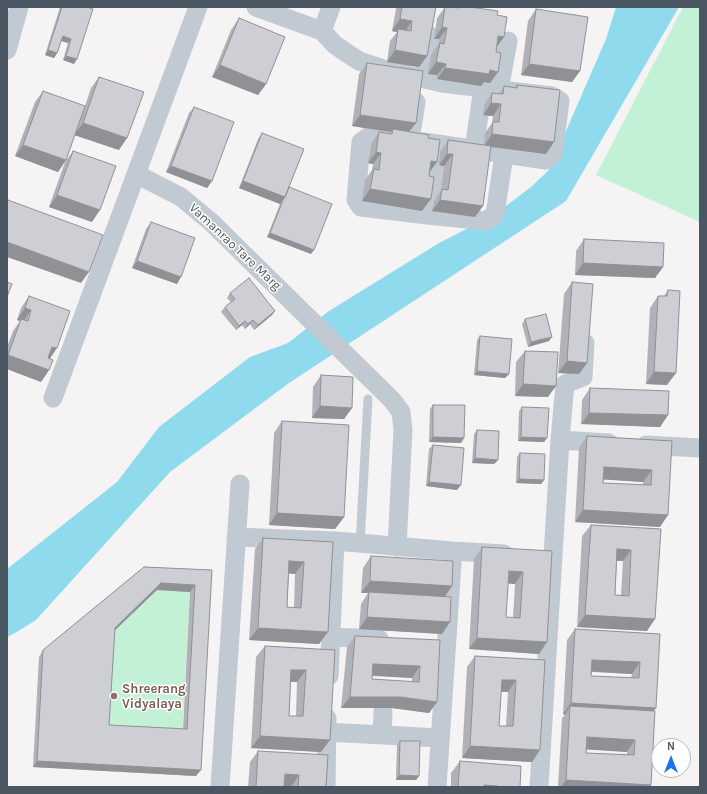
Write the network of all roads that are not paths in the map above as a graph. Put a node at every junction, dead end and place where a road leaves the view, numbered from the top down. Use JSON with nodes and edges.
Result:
{"nodes":[{"id":1,"x":19,"y":7,"type":"edge"},
{"id":2,"x":198,"y":7,"type":"edge"},
{"id":3,"x":256,"y":7,"type":"edge"},
{"id":4,"x":331,"y":7,"type":"edge"},
{"id":5,"x":322,"y":31,"type":"junction"},
{"id":6,"x":430,"y":36,"type":"edge"},
{"id":7,"x":508,"y":41,"type":"edge"},
{"id":8,"x":7,"y":49,"type":"edge"},
{"id":9,"x":422,"y":78,"type":"junction"},
{"id":10,"x":491,"y":89,"type":"junction"},
{"id":11,"x":410,"y":140,"type":"junction"},
{"id":12,"x":438,"y":144,"type":"junction"},
{"id":13,"x":474,"y":149,"type":"junction"},
{"id":14,"x":504,"y":155,"type":"junction"},
{"id":15,"x":136,"y":174,"type":"junction"},
{"id":16,"x":428,"y":215,"type":"junction"},
{"id":17,"x":587,"y":323,"type":"edge"},
{"id":18,"x":53,"y":398,"type":"dead end"},
{"id":19,"x":368,"y":399,"type":"dead end"},
{"id":20,"x":560,"y":440,"type":"junction"},
{"id":21,"x":700,"y":448,"type":"edge"},
{"id":22,"x":240,"y":484,"type":"dead end"},
{"id":23,"x":236,"y":537,"type":"junction"},
{"id":24,"x":335,"y":541,"type":"junction"},
{"id":25,"x":360,"y":544,"type":"junction"},
{"id":26,"x":397,"y":547,"type":"junction"},
{"id":27,"x":452,"y":551,"type":"junction"},
{"id":28,"x":538,"y":556,"type":"junction"},
{"id":29,"x":330,"y":637,"type":"junction"},
{"id":30,"x":387,"y":642,"type":"edge"},
{"id":31,"x":383,"y":711,"type":"edge"},
{"id":32,"x":326,"y":732,"type":"junction"},
{"id":33,"x":382,"y":735,"type":"junction"},
{"id":34,"x":440,"y":738,"type":"junction"},
{"id":35,"x":220,"y":787,"type":"edge"},
{"id":36,"x":326,"y":787,"type":"edge"},
{"id":37,"x":437,"y":787,"type":"edge"},
{"id":38,"x":539,"y":787,"type":"edge"}],
"edges":[{"from":1,"to":8,"type":"street"},
{"from":2,"to":15,"type":"street"},
{"from":3,"to":5,"type":"street"},
{"from":4,"to":5,"type":"street"},
{"from":5,"to":9,"type":"street"},
{"from":6,"to":9,"type":"street"},
{"from":7,"to":10,"type":"street"},
{"from":9,"to":10,"type":"street"},
{"from":9,"to":11,"type":"street"},
{"from":10,"to":13,"type":"street"},
{"from":10,"to":14,"type":"street"},
{"from":11,"to":12,"type":"street"},
{"from":11,"to":16,"type":"street"},
{"from":12,"to":13,"type":"street"},
{"from":12,"to":16,"type":"street"},
{"from":13,"to":14,"type":"street"},
{"from":14,"to":16,"type":"street"},
{"from":15,"to":18,"type":"street"},
{"from":15,"to":26,"type":"street","name":"Vamanrao Tare Marg"},
{"from":17,"to":20,"type":"street"},
{"from":19,"to":25,"type":"lane"},
{"from":20,"to":21,"type":"street"},
{"from":20,"to":28,"type":"street"},
{"from":22,"to":23,"type":"street"},
{"from":23,"to":24,"type":"street"},
{"from":23,"to":35,"type":"street"},
{"from":24,"to":25,"type":"street"},
{"from":24,"to":29,"type":"street"},
{"from":25,"to":26,"type":"street"},
{"from":26,"to":27,"type":"street"},
{"from":27,"to":28,"type":"street"},
{"from":27,"to":34,"type":"street"},
{"from":28,"to":38,"type":"street"},
{"from":29,"to":30,"type":"street"},
{"from":29,"to":32,"type":"street"},
{"from":31,"to":33,"type":"street"},
{"from":32,"to":33,"type":"street"},
{"from":32,"to":36,"type":"street"},
{"from":33,"to":34,"type":"street"},
{"from":34,"to":37,"type":"street"}]}
